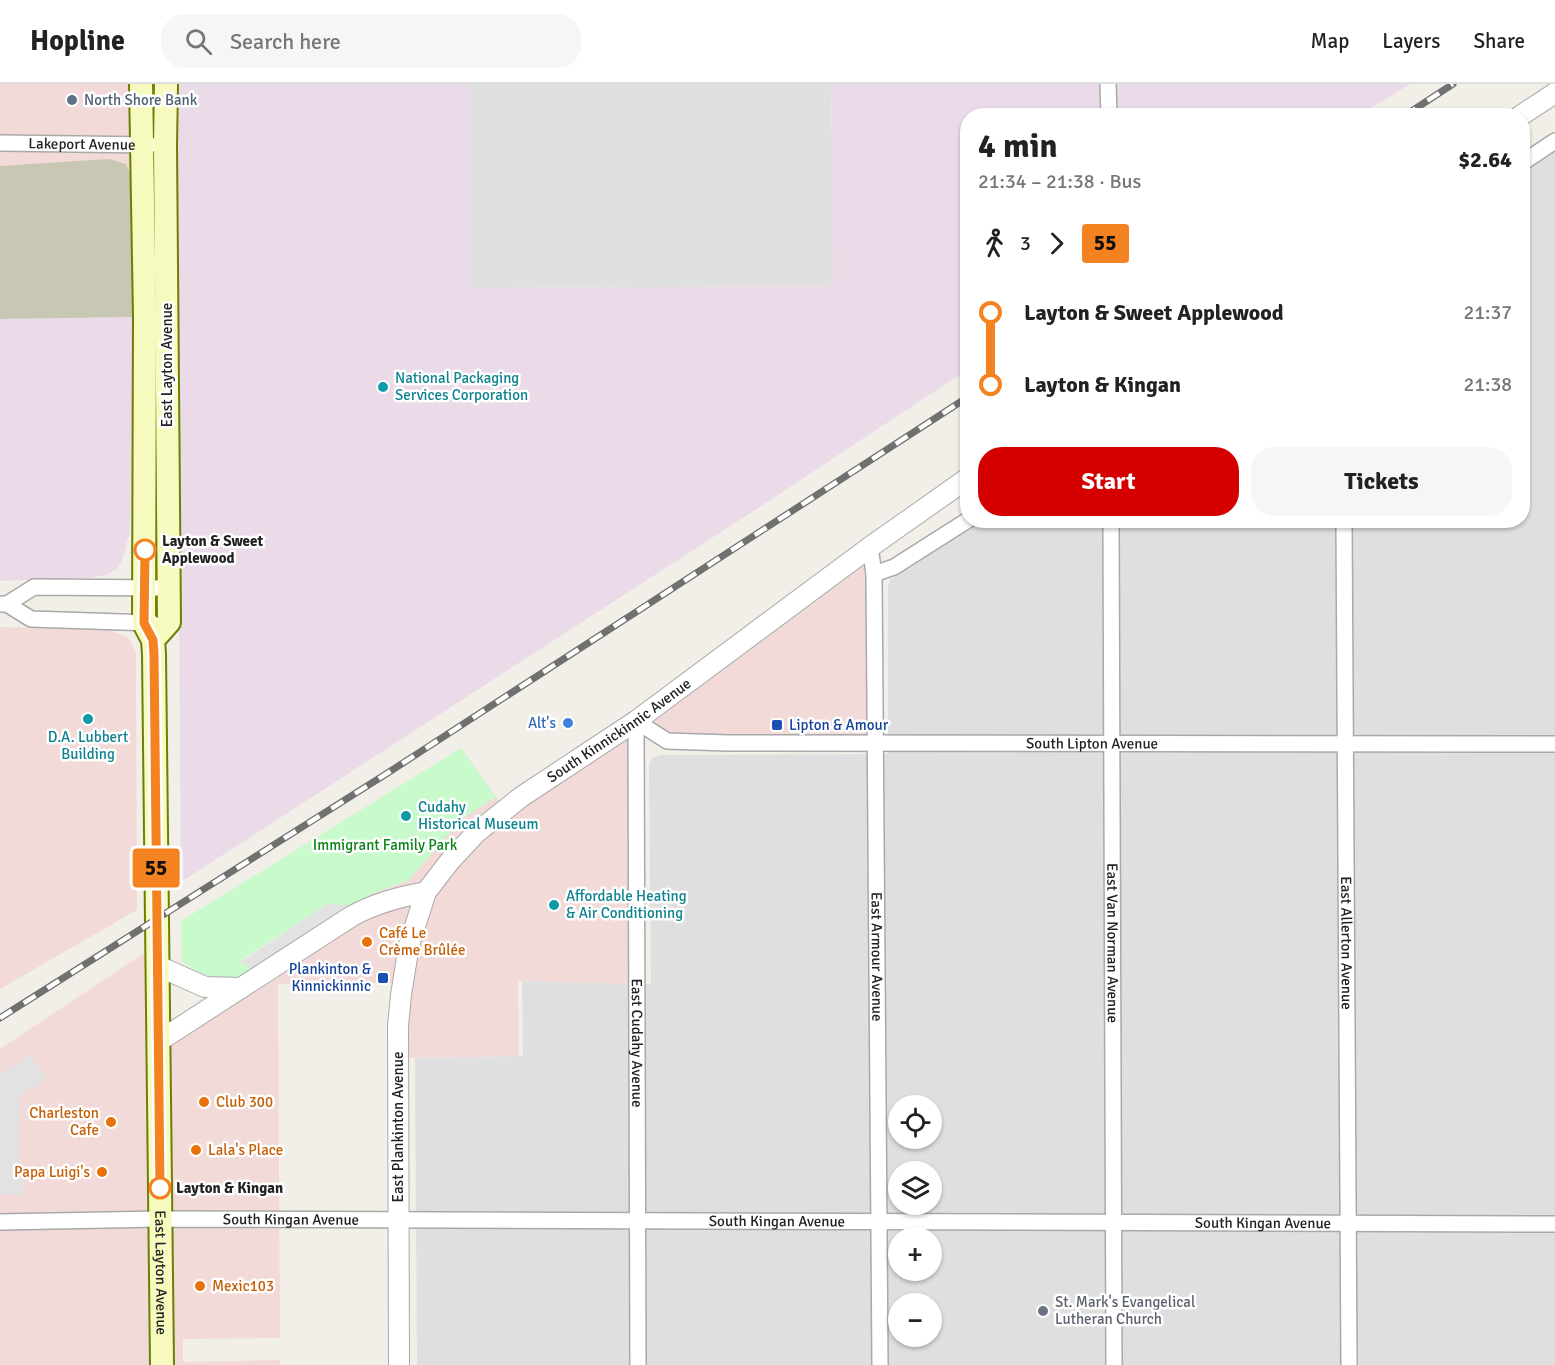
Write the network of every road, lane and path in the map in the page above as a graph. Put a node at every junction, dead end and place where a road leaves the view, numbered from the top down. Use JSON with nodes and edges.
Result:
{"nodes":[{"id":1,"x":141,"y":84,"type":"edge"},
{"id":2,"x":166,"y":84,"type":"edge"},
{"id":3,"x":1108,"y":84,"type":"edge"},
{"id":4,"x":1555,"y":93,"type":"edge"},
{"id":5,"x":1109,"y":108,"type":"edge"},
{"id":6,"x":1530,"y":109,"type":"edge"},
{"id":7,"x":1555,"y":141,"type":"edge"},
{"id":8,"x":0,"y":143,"type":"edge"},
{"id":9,"x":154,"y":145,"type":"junction"},
{"id":10,"x":1530,"y":158,"type":"edge"},
{"id":11,"x":960,"y":484,"type":"edge"},
{"id":12,"x":960,"y":525,"type":"edge"},
{"id":13,"x":1111,"y":528,"type":"edge"},
{"id":14,"x":1344,"y":528,"type":"edge"},
{"id":15,"x":870,"y":547,"type":"junction"},
{"id":16,"x":874,"y":574,"type":"junction"},
{"id":17,"x":145,"y":586,"type":"junction"},
{"id":18,"x":169,"y":588,"type":"junction"},
{"id":19,"x":3,"y":604,"type":"edge"},
{"id":20,"x":149,"y":631,"type":"junction"},
{"id":21,"x":636,"y":721,"type":"junction"},
{"id":22,"x":875,"y":742,"type":"junction"},
{"id":23,"x":1112,"y":743,"type":"junction"},
{"id":24,"x":1555,"y":744,"type":"edge"},
{"id":25,"x":1344,"y":745,"type":"junction"},
{"id":26,"x":426,"y":892,"type":"junction"},
{"id":27,"x":158,"y":966,"type":"junction"},
{"id":28,"x":241,"y":988,"type":"junction"},
{"id":29,"x":159,"y":1041,"type":"junction"},
{"id":30,"x":160,"y":1219,"type":"junction"},
{"id":31,"x":398,"y":1220,"type":"junction"},
{"id":32,"x":638,"y":1220,"type":"junction"},
{"id":33,"x":0,"y":1222,"type":"edge"},
{"id":34,"x":879,"y":1223,"type":"junction"},
{"id":35,"x":1113,"y":1223,"type":"junction"},
{"id":36,"x":1555,"y":1224,"type":"edge"},
{"id":37,"x":1348,"y":1225,"type":"junction"},
{"id":38,"x":162,"y":1365,"type":"edge"},
{"id":39,"x":399,"y":1365,"type":"edge"},
{"id":40,"x":638,"y":1365,"type":"edge"},
{"id":41,"x":880,"y":1365,"type":"edge"},
{"id":42,"x":1114,"y":1365,"type":"edge"},
{"id":43,"x":1349,"y":1365,"type":"edge"}],
"edges":[{"from":1,"to":9,"type":"main road","name":"East Layton Avenue"},
{"from":2,"to":9,"type":"main road","name":"East Layton Avenue"},
{"from":3,"to":5,"type":"street"},
{"from":4,"to":6,"type":"street"},
{"from":7,"to":10,"type":"street"},
{"from":8,"to":9,"type":"street","name":"Lakeport Avenue"},
{"from":9,"to":17,"type":"main road","name":"East Layton Avenue"},
{"from":9,"to":18,"type":"main road","name":"East Layton Avenue"},
{"from":11,"to":15,"type":"street","name":"South Kinnickinnic Avenue"},
{"from":12,"to":16,"type":"street"},
{"from":13,"to":23,"type":"street","name":"East Van Norman Avenue"},
{"from":14,"to":25,"type":"street","name":"East Allerton Avenue"},
{"from":15,"to":16,"type":"street","name":"East Armour Avenue"},
{"from":15,"to":21,"type":"street","name":"South Kinnickinnic Avenue"},
{"from":16,"to":22,"type":"street","name":"East Armour Avenue"},
{"from":17,"to":18,"type":"street"},
{"from":17,"to":19,"type":"street"},
{"from":17,"to":20,"type":"main road","name":"East Layton Avenue"},
{"from":18,"to":20,"type":"main road","name":"East Layton Avenue"},
{"from":19,"to":20,"type":"street"},
{"from":20,"to":27,"type":"main road","name":"East Layton Avenue"},
{"from":21,"to":22,"type":"street","name":"South Lipton Avenue"},
{"from":21,"to":26,"type":"street","name":"South Kinnickinnic Avenue"},
{"from":21,"to":32,"type":"street","name":"East Cudahy Avenue"},
{"from":22,"to":23,"type":"street","name":"South Lipton Avenue"},
{"from":22,"to":34,"type":"street","name":"East Armour Avenue"},
{"from":23,"to":25,"type":"street","name":"South Lipton Avenue"},
{"from":23,"to":35,"type":"street","name":"East Van Norman Avenue"},
{"from":24,"to":25,"type":"street","name":"South Lipton Avenue"},
{"from":25,"to":37,"type":"street","name":"East Allerton Avenue"},
{"from":26,"to":28,"type":"street"},
{"from":26,"to":31,"type":"street","name":"East Plankinton Avenue"},
{"from":27,"to":28,"type":"street"},
{"from":27,"to":29,"type":"main road","name":"East Layton Avenue"},
{"from":28,"to":29,"type":"street"},
{"from":29,"to":30,"type":"main road","name":"East Layton Avenue"},
{"from":30,"to":31,"type":"street","name":"South Kingan Avenue"},
{"from":30,"to":33,"type":"street","name":"South Kingan Avenue"},
{"from":30,"to":38,"type":"main road","name":"East Layton Avenue"},
{"from":31,"to":32,"type":"street","name":"South Kingan Avenue"},
{"from":31,"to":39,"type":"street","name":"East Plankinton Avenue"},
{"from":32,"to":34,"type":"street","name":"South Kingan Avenue"},
{"from":32,"to":40,"type":"street","name":"East Cudahy Avenue"},
{"from":34,"to":35,"type":"street","name":"South Kingan Avenue"},
{"from":34,"to":41,"type":"street","name":"East Armour Avenue"},
{"from":35,"to":37,"type":"street","name":"South Kingan Avenue"},
{"from":35,"to":42,"type":"street","name":"East Van Norman Avenue"},
{"from":36,"to":37,"type":"street","name":"South Kingan Avenue"},
{"from":37,"to":43,"type":"street","name":"East Allerton Avenue"}]}
